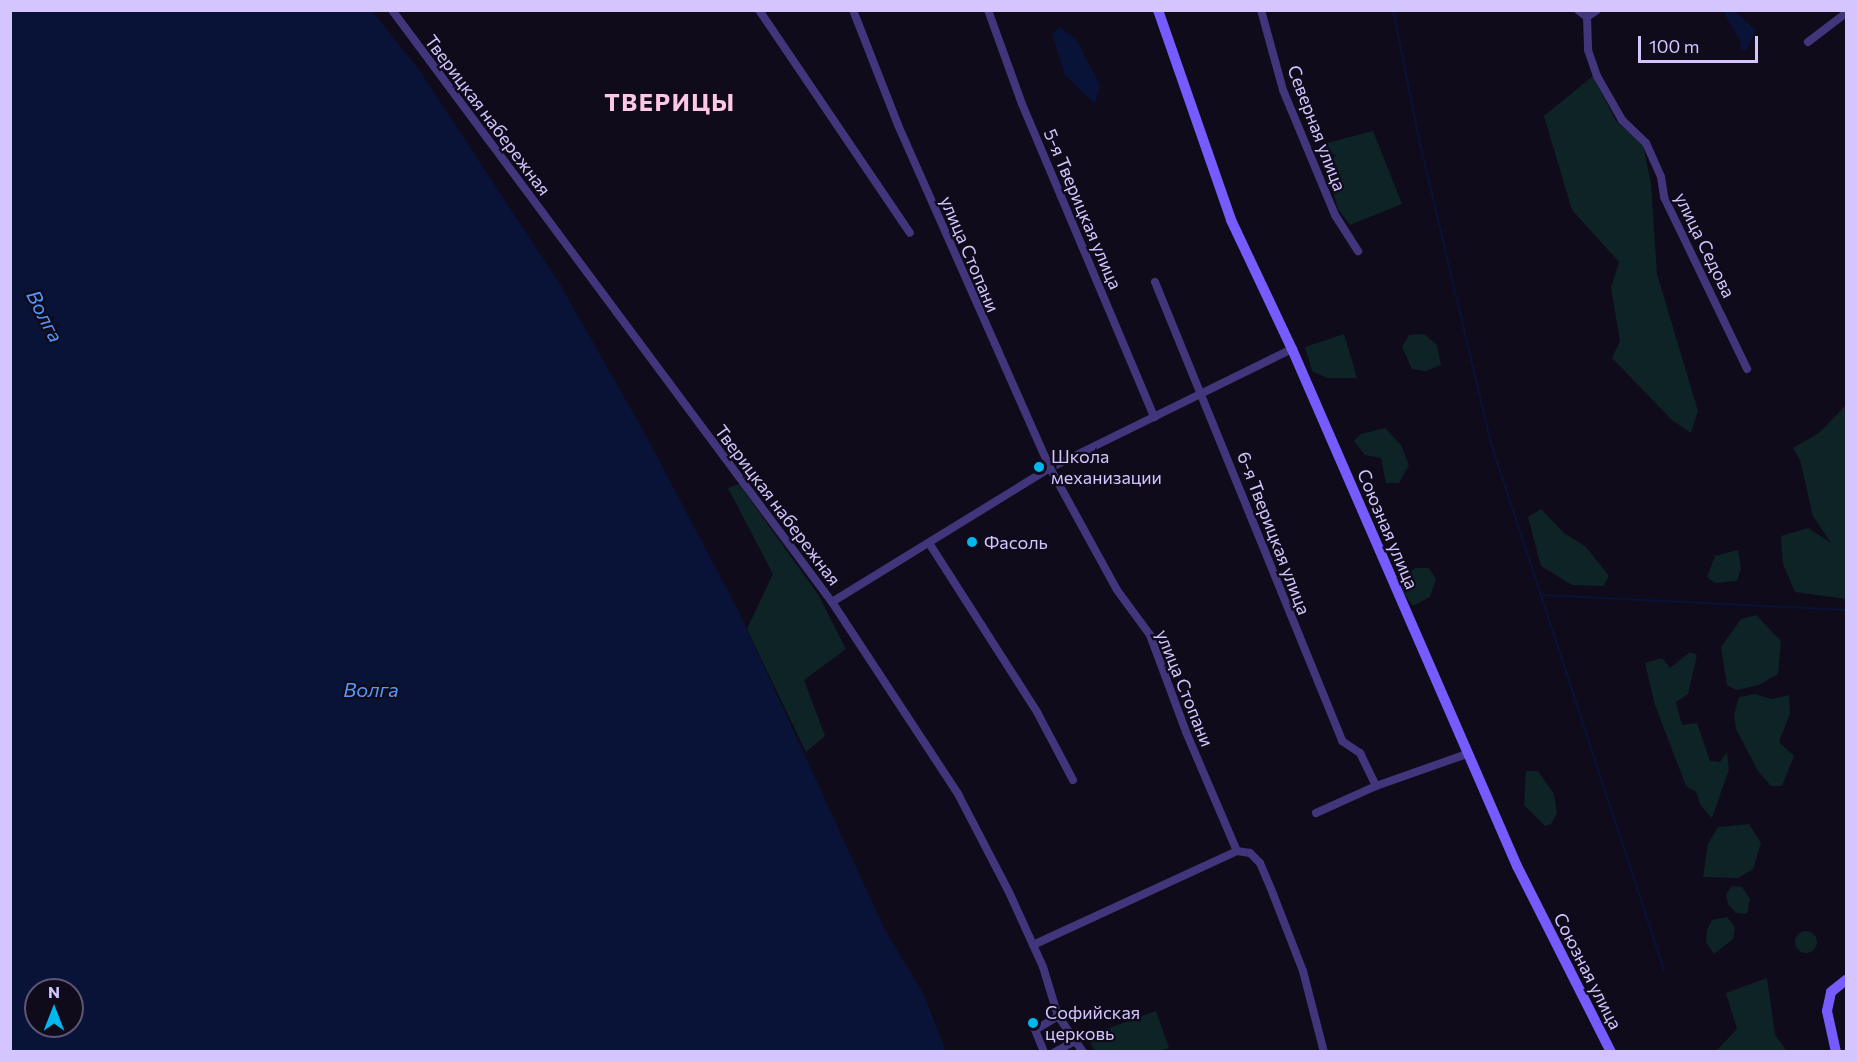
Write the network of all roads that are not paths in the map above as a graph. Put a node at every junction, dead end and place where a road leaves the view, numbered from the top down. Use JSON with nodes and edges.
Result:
{"nodes":[{"id":1,"x":392,"y":10,"type":"edge"},
{"id":2,"x":759,"y":10,"type":"edge"},
{"id":3,"x":853,"y":10,"type":"edge"},
{"id":4,"x":988,"y":10,"type":"edge"},
{"id":5,"x":1158,"y":10,"type":"edge"},
{"id":6,"x":1261,"y":10,"type":"edge"},
{"id":7,"x":1578,"y":10,"type":"edge"},
{"id":8,"x":1597,"y":10,"type":"edge"},
{"id":9,"x":1846,"y":13,"type":"edge"},
{"id":10,"x":1587,"y":17,"type":"junction"},
{"id":11,"x":1808,"y":42,"type":"dead end"},
{"id":12,"x":910,"y":233,"type":"dead end"},
{"id":13,"x":1358,"y":251,"type":"dead end"},
{"id":14,"x":1155,"y":282,"type":"dead end"},
{"id":15,"x":1292,"y":349,"type":"junction"},
{"id":16,"x":1748,"y":369,"type":"dead end"},
{"id":17,"x":1202,"y":393,"type":"junction"},
{"id":18,"x":1154,"y":417,"type":"junction"},
{"id":19,"x":1050,"y":468,"type":"junction"},
{"id":20,"x":929,"y":543,"type":"junction"},
{"id":21,"x":832,"y":602,"type":"junction"},
{"id":22,"x":1467,"y":754,"type":"junction"},
{"id":23,"x":1073,"y":780,"type":"dead end"},
{"id":24,"x":1376,"y":786,"type":"junction"},
{"id":25,"x":1316,"y":813,"type":"dead end"},
{"id":26,"x":1237,"y":850,"type":"junction"},
{"id":27,"x":1033,"y":945,"type":"junction"},
{"id":28,"x":1846,"y":980,"type":"edge"},
{"id":29,"x":1058,"y":1016,"type":"junction"},
{"id":30,"x":1075,"y":1041,"type":"junction"},
{"id":31,"x":1044,"y":1052,"type":"edge"},
{"id":32,"x":1055,"y":1052,"type":"edge"},
{"id":33,"x":1083,"y":1052,"type":"edge"},
{"id":34,"x":1324,"y":1052,"type":"edge"},
{"id":35,"x":1611,"y":1052,"type":"edge"},
{"id":36,"x":1836,"y":1052,"type":"edge"}],
"edges":[{"from":1,"to":21,"type":"street","name":"Тверицкая набережная"},
{"from":2,"to":12,"type":"street"},
{"from":3,"to":19,"type":"street","name":"улица Стопани"},
{"from":4,"to":18,"type":"street","name":"5-я Тверицкая улица"},
{"from":5,"to":15,"type":"street","name":"Союзная улица"},
{"from":6,"to":13,"type":"street","name":"Северная улица"},
{"from":7,"to":10,"type":"street"},
{"from":8,"to":10,"type":"street"},
{"from":9,"to":11,"type":"street"},
{"from":10,"to":16,"type":"street","name":"улица Седова"},
{"from":14,"to":17,"type":"street","name":"6-я Тверицкая улица"},
{"from":15,"to":17,"type":"street"},
{"from":15,"to":22,"type":"street","name":"Союзная улица"},
{"from":17,"to":18,"type":"street"},
{"from":17,"to":24,"type":"street","name":"6-я Тверицкая улица"},
{"from":18,"to":19,"type":"street"},
{"from":19,"to":20,"type":"street"},
{"from":19,"to":26,"type":"street","name":"улица Стопани"},
{"from":20,"to":21,"type":"street"},
{"from":20,"to":23,"type":"street"},
{"from":21,"to":27,"type":"street","name":"Тверицкая набережная"},
{"from":22,"to":24,"type":"street"},
{"from":22,"to":35,"type":"street","name":"Союзная улица"},
{"from":24,"to":25,"type":"street"},
{"from":26,"to":27,"type":"street"},
{"from":26,"to":34,"type":"street"},
{"from":27,"to":29,"type":"street","name":"Тверицкая набережная"},
{"from":28,"to":36,"type":"street"},
{"from":29,"to":30,"type":"street","name":"Тверицкая набережная"},
{"from":29,"to":31,"type":"street"},
{"from":30,"to":32,"type":"street"},
{"from":30,"to":33,"type":"street","name":"Тверицкая набережная"}]}
